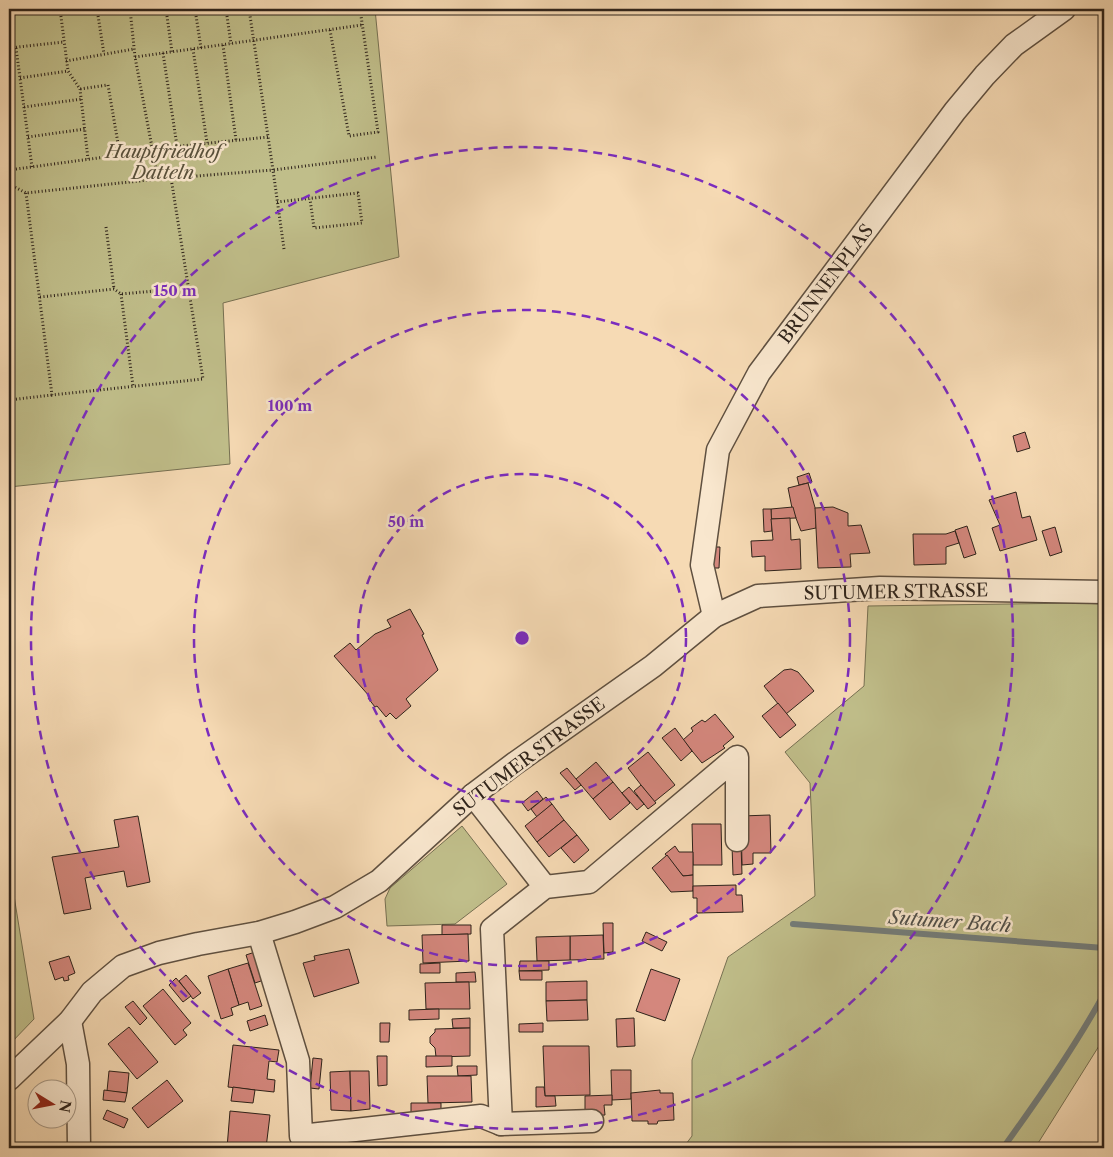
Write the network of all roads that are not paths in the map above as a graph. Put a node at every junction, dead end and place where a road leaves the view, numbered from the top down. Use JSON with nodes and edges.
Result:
{"nodes":[{"id":1,"x":1064,"y":9,"type":"edge"},
{"id":2,"x":1104,"y":592,"type":"edge"},
{"id":3,"x":714,"y":616,"type":"junction"},
{"id":4,"x":473,"y":795,"type":"junction"},
{"id":5,"x":737,"y":840,"type":"dead end"},
{"id":6,"x":545,"y":887,"type":"junction"},
{"id":7,"x":260,"y":933,"type":"junction"},
{"id":8,"x":70,"y":1021,"type":"junction"},
{"id":9,"x":9,"y":1079,"type":"edge"},
{"id":10,"x":592,"y":1121,"type":"dead end"},
{"id":11,"x":501,"y":1124,"type":"junction"},
{"id":12,"x":305,"y":1142,"type":"edge"},
{"id":13,"x":79,"y":1148,"type":"edge"}],
"edges":[{"from":1,"to":3,"type":"street","name":"BRUNNENPLAS"},
{"from":2,"to":3,"type":"street","name":"SUTUMER STRASSE"},
{"from":3,"to":4,"type":"street","name":"SUTUMER STRASSE"},
{"from":4,"to":6,"type":"street"},
{"from":4,"to":7,"type":"street","name":"SUTUMER STRASSE"},
{"from":5,"to":6,"type":"street"},
{"from":6,"to":11,"type":"street"},
{"from":7,"to":8,"type":"street","name":"SUTUMER STRASSE"},
{"from":7,"to":12,"type":"street"},
{"from":8,"to":9,"type":"street","name":"SUTUMER STRASSE"},
{"from":8,"to":13,"type":"street"},
{"from":10,"to":11,"type":"street"},
{"from":11,"to":12,"type":"street"}]}
